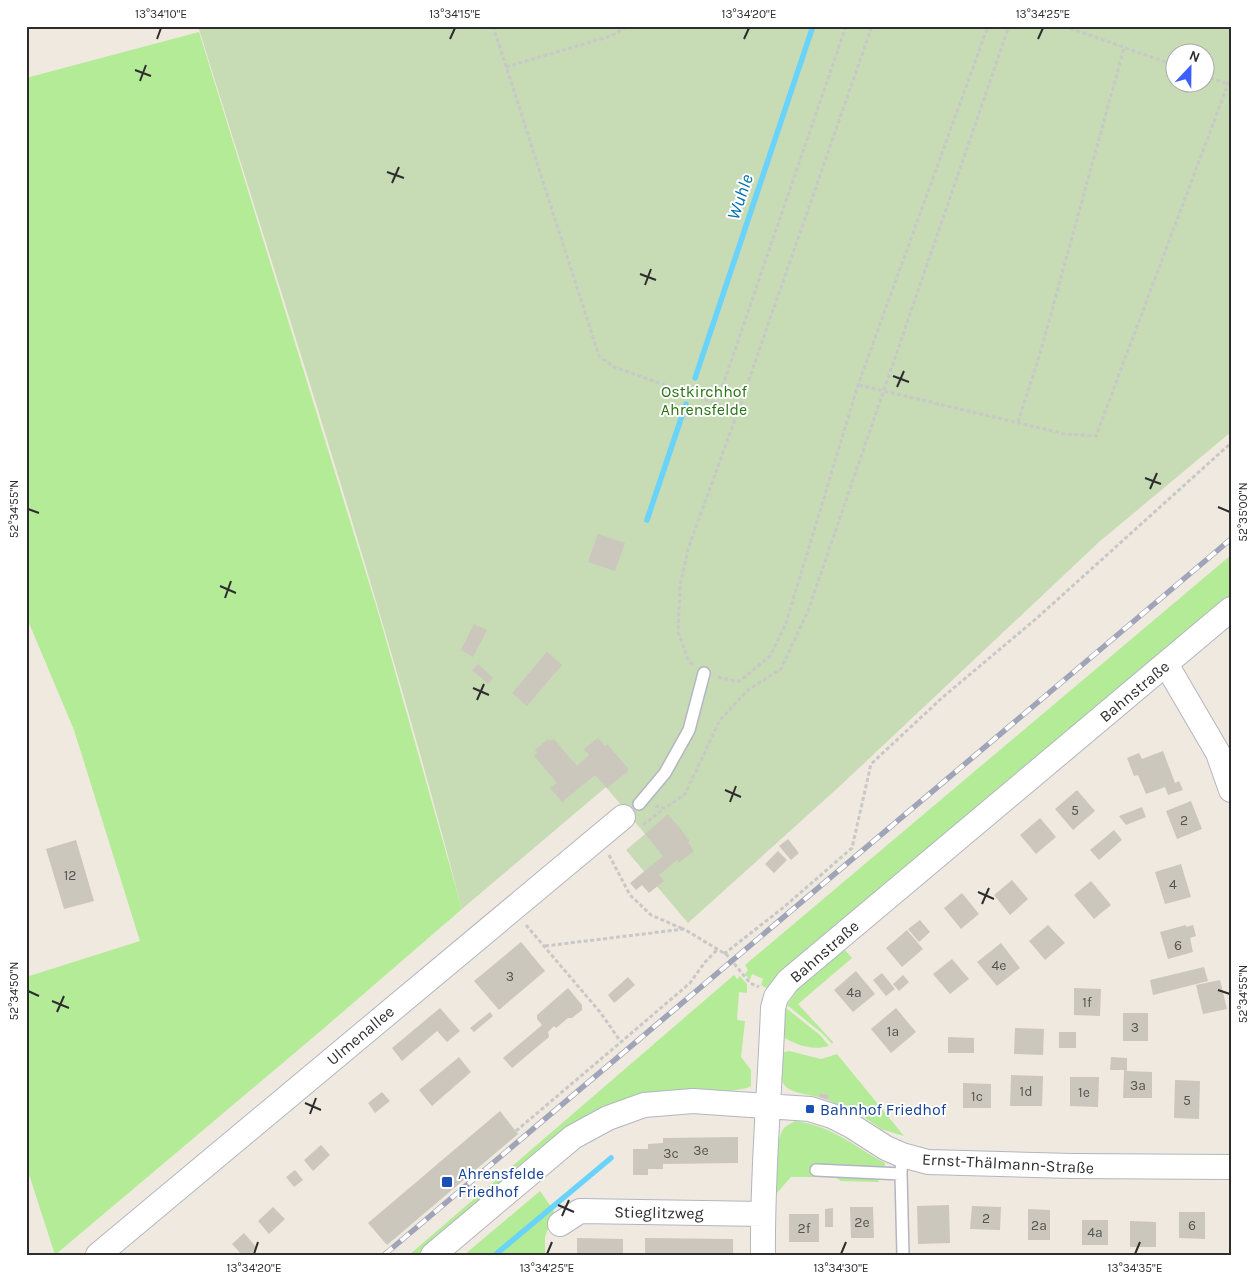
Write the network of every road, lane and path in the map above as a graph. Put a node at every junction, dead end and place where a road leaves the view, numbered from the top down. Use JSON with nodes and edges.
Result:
{"nodes":[{"id":1,"x":493,"y":26,"type":"edge"},
{"id":2,"x":628,"y":26,"type":"edge"},
{"id":3,"x":846,"y":26,"type":"edge"},
{"id":4,"x":872,"y":26,"type":"edge"},
{"id":5,"x":988,"y":26,"type":"edge"},
{"id":6,"x":1008,"y":26,"type":"edge"},
{"id":7,"x":1064,"y":26,"type":"edge"},
{"id":8,"x":1124,"y":48,"type":"junction"},
{"id":9,"x":1164,"y":62,"type":"edge"},
{"id":10,"x":506,"y":67,"type":"junction"},
{"id":11,"x":1231,"y":76,"type":"edge"},
{"id":12,"x":1214,"y":80,"type":"edge"},
{"id":13,"x":1229,"y":85,"type":"edge"},
{"id":14,"x":858,"y":385,"type":"junction"},
{"id":15,"x":882,"y":391,"type":"junction"},
{"id":16,"x":716,"y":405,"type":"junction"},
{"id":17,"x":738,"y":411,"type":"junction"},
{"id":18,"x":1018,"y":422,"type":"junction"},
{"id":19,"x":1231,"y":443,"type":"edge"},
{"id":20,"x":1231,"y":609,"type":"edge"},
{"id":21,"x":1166,"y":664,"type":"junction"},
{"id":22,"x":704,"y":673,"type":"junction"},
{"id":23,"x":1231,"y":790,"type":"edge"},
{"id":24,"x":665,"y":808,"type":"junction"},
{"id":25,"x":631,"y":810,"type":"junction"},
{"id":26,"x":652,"y":818,"type":"dead end"},
{"id":27,"x":609,"y":855,"type":"dead end"},
{"id":28,"x":512,"y":908,"type":"junction"},
{"id":29,"x":684,"y":929,"type":"junction"},
{"id":30,"x":545,"y":946,"type":"junction"},
{"id":31,"x":718,"y":949,"type":"junction"},
{"id":32,"x":724,"y":954,"type":"junction"},
{"id":33,"x":750,"y":983,"type":"dead end"},
{"id":34,"x":622,"y":1042,"type":"junction"},
{"id":35,"x":768,"y":1106,"type":"junction"},
{"id":36,"x":516,"y":1131,"type":"dead end"},
{"id":37,"x":902,"y":1165,"type":"junction"},
{"id":38,"x":1231,"y":1168,"type":"edge"},
{"id":39,"x":816,"y":1170,"type":"dead end"},
{"id":40,"x":762,"y":1214,"type":"junction"},
{"id":41,"x":560,"y":1224,"type":"dead end"},
{"id":42,"x":98,"y":1255,"type":"edge"},
{"id":43,"x":433,"y":1255,"type":"edge"},
{"id":44,"x":763,"y":1255,"type":"edge"},
{"id":45,"x":903,"y":1255,"type":"edge"}],
"edges":[{"from":1,"to":10,"type":"path"},
{"from":2,"to":10,"type":"path"},
{"from":3,"to":16,"type":"path"},
{"from":4,"to":17,"type":"path"},
{"from":5,"to":14,"type":"path"},
{"from":6,"to":15,"type":"path"},
{"from":7,"to":8,"type":"path"},
{"from":8,"to":9,"type":"path"},
{"from":8,"to":18,"type":"path"},
{"from":10,"to":16,"type":"path"},
{"from":11,"to":13,"type":"path"},
{"from":12,"to":13,"type":"path"},
{"from":13,"to":18,"type":"path"},
{"from":14,"to":15,"type":"path"},
{"from":14,"to":22,"type":"path"},
{"from":15,"to":18,"type":"path"},
{"from":15,"to":24,"type":"path"},
{"from":16,"to":17,"type":"path"},
{"from":17,"to":22,"type":"path"},
{"from":19,"to":32,"type":"path"},
{"from":20,"to":21,"type":"street","name":"Bahnstraße"},
{"from":21,"to":23,"type":"street"},
{"from":21,"to":35,"type":"street","name":"Bahnstraße"},
{"from":22,"to":25,"type":"lane"},
{"from":24,"to":25,"type":"path"},
{"from":24,"to":26,"type":"path"},
{"from":25,"to":28,"type":"street","name":"Ulmenallee"},
{"from":27,"to":29,"type":"path"},
{"from":28,"to":30,"type":"path"},
{"from":28,"to":42,"type":"street","name":"Ulmenallee"},
{"from":29,"to":30,"type":"path"},
{"from":29,"to":31,"type":"path"},
{"from":30,"to":34,"type":"path"},
{"from":31,"to":32,"type":"path"},
{"from":31,"to":34,"type":"path"},
{"from":32,"to":33,"type":"path"},
{"from":34,"to":36,"type":"path"},
{"from":35,"to":37,"type":"street","name":"Ernst-Thälmann-Straße"},
{"from":35,"to":40,"type":"street","name":"Bahnstraße"},
{"from":35,"to":43,"type":"street"},
{"from":37,"to":38,"type":"street","name":"Ernst-Thälmann-Straße"},
{"from":37,"to":39,"type":"lane"},
{"from":37,"to":45,"type":"lane"},
{"from":40,"to":41,"type":"street","name":"Stieglitzweg"},
{"from":40,"to":44,"type":"street","name":"Bahnstraße"}]}
